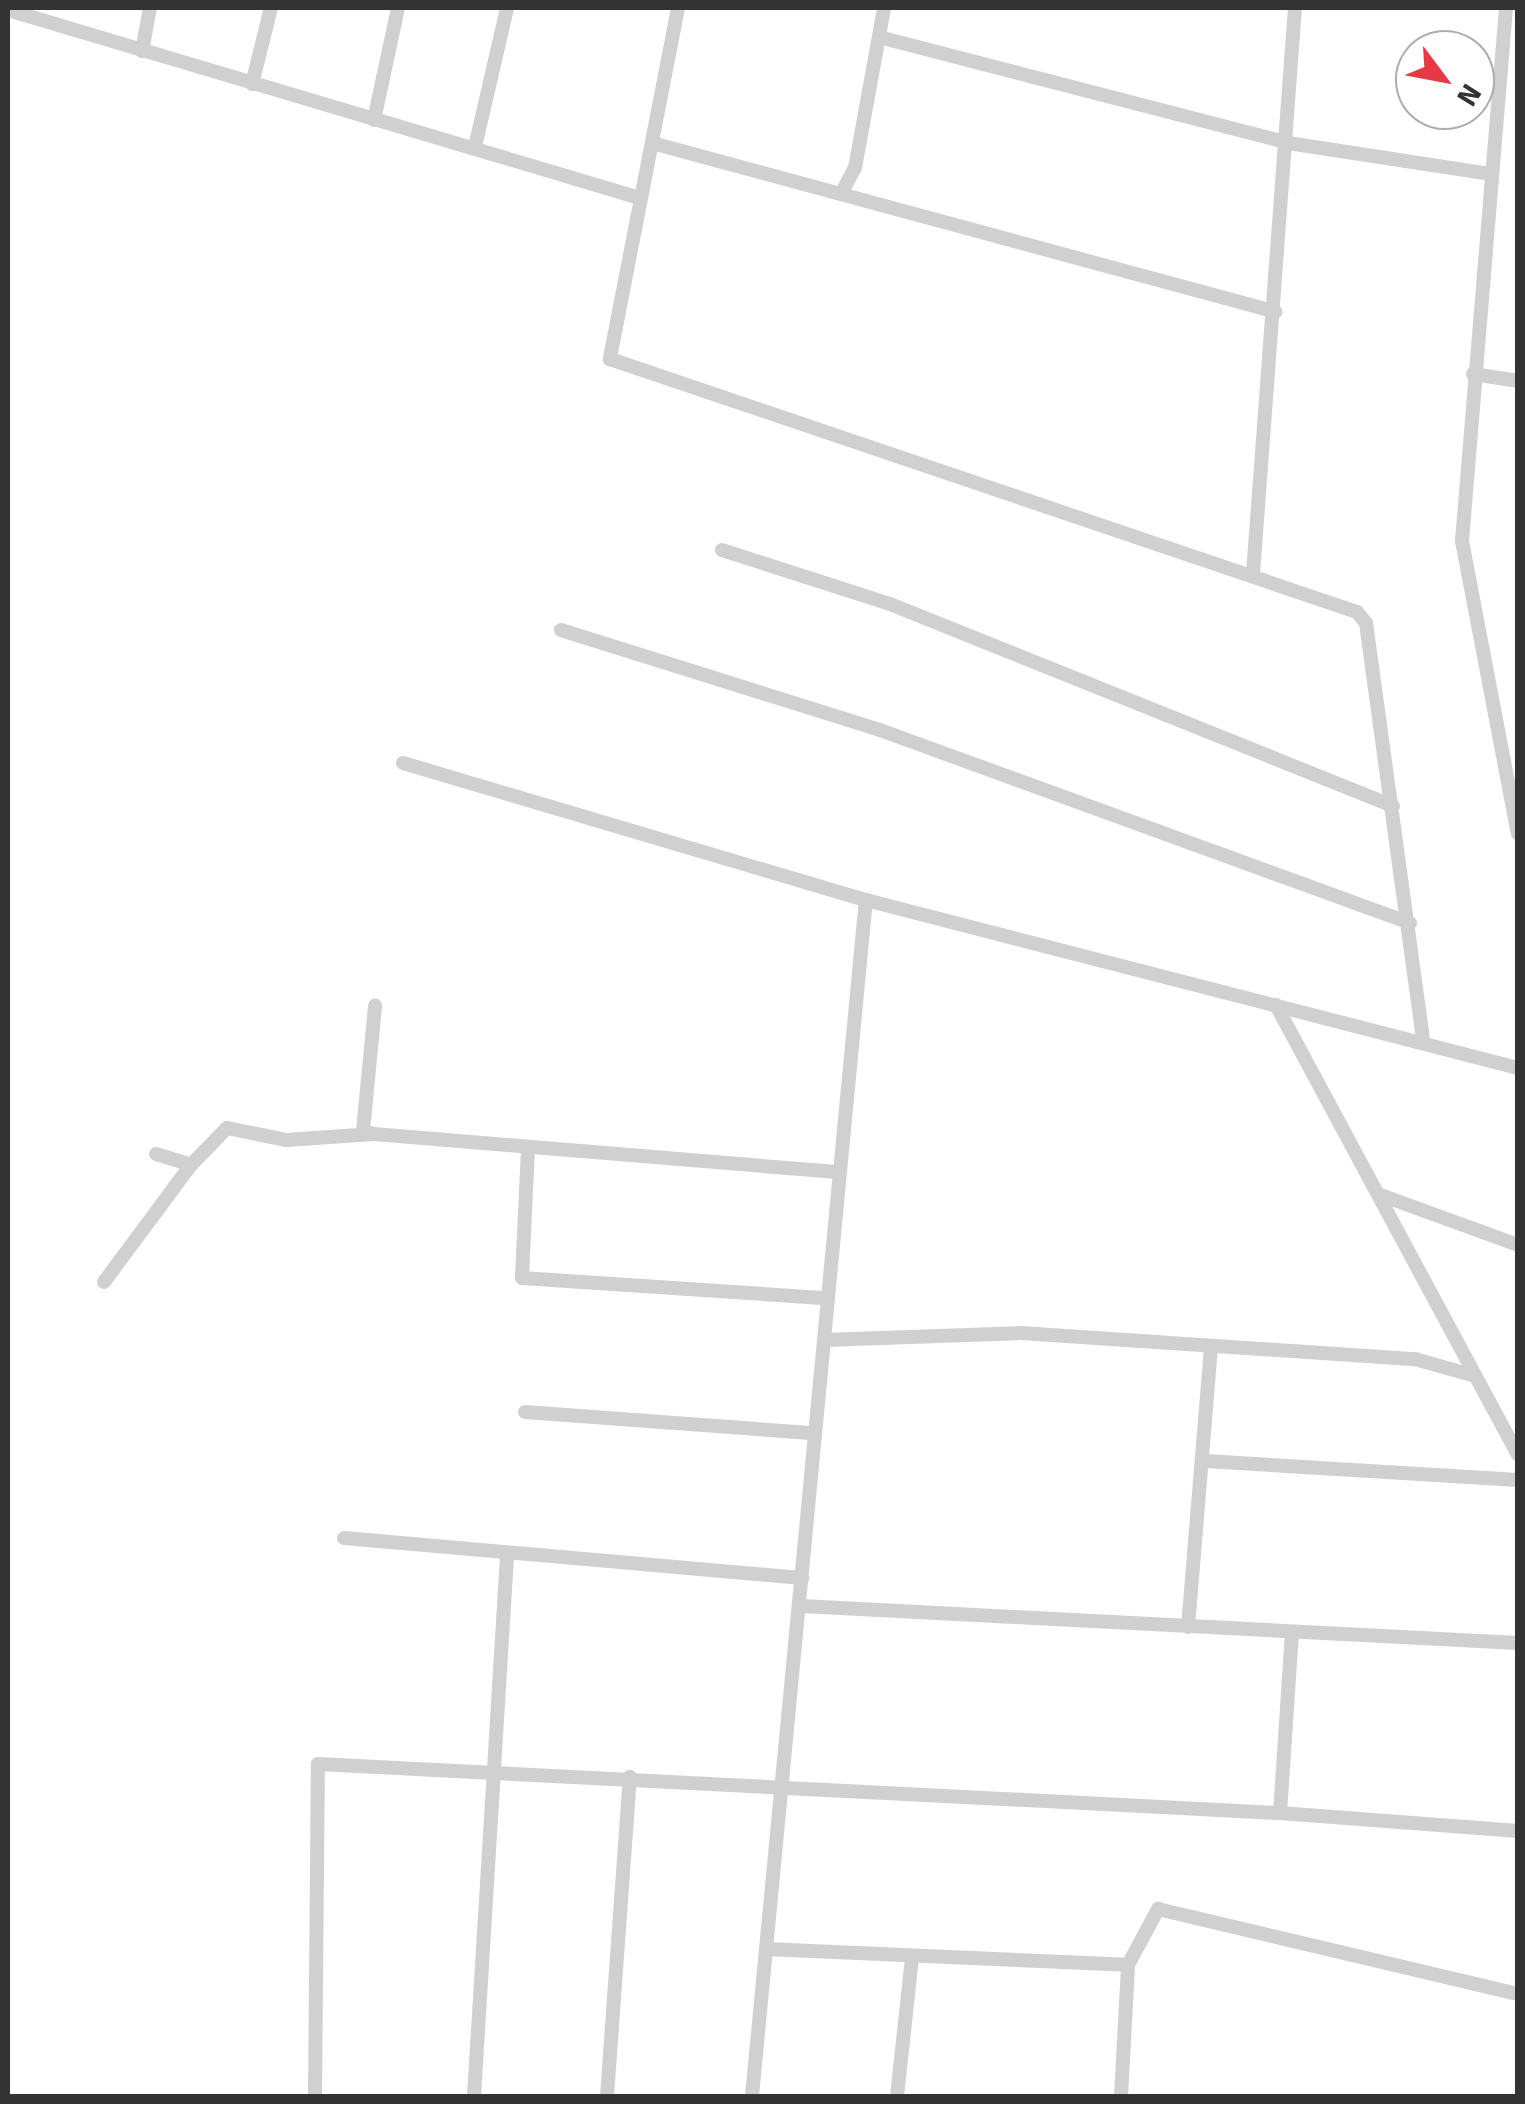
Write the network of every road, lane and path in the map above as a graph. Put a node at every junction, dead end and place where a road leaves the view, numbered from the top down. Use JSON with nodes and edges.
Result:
{"nodes":[{"id":1,"x":150,"y":8,"type":"edge"},
{"id":2,"x":270,"y":8,"type":"edge"},
{"id":3,"x":398,"y":8,"type":"edge"},
{"id":4,"x":508,"y":8,"type":"edge"},
{"id":5,"x":678,"y":8,"type":"edge"},
{"id":6,"x":884,"y":8,"type":"edge"},
{"id":7,"x":1296,"y":8,"type":"edge"},
{"id":8,"x":1506,"y":8,"type":"edge"},
{"id":9,"x":8,"y":10,"type":"edge"},
{"id":10,"x":880,"y":36,"type":"junction"},
{"id":11,"x":142,"y":51,"type":"junction"},
{"id":12,"x":252,"y":84,"type":"junction"},
{"id":13,"x":374,"y":120,"type":"junction"},
{"id":14,"x":652,"y":143,"type":"junction"},
{"id":15,"x":1288,"y":143,"type":"junction"},
{"id":16,"x":475,"y":147,"type":"junction"},
{"id":17,"x":1490,"y":174,"type":"junction"},
{"id":18,"x":842,"y":192,"type":"junction"},
{"id":19,"x":640,"y":198,"type":"junction"},
{"id":20,"x":1276,"y":312,"type":"junction"},
{"id":21,"x":1473,"y":374,"type":"junction"},
{"id":22,"x":1518,"y":381,"type":"edge"},
{"id":23,"x":722,"y":550,"type":"dead end"},
{"id":24,"x":1253,"y":574,"type":"junction"},
{"id":25,"x":561,"y":630,"type":"dead end"},
{"id":26,"x":403,"y":763,"type":"dead end"},
{"id":27,"x":1513,"y":789,"type":"edge"},
{"id":28,"x":1393,"y":806,"type":"junction"},
{"id":29,"x":1518,"y":834,"type":"edge"},
{"id":30,"x":866,"y":900,"type":"junction"},
{"id":31,"x":1410,"y":923,"type":"junction"},
{"id":32,"x":1276,"y":1005,"type":"junction"},
{"id":33,"x":375,"y":1006,"type":"dead end"},
{"id":34,"x":1422,"y":1040,"type":"junction"},
{"id":35,"x":1518,"y":1068,"type":"edge"},
{"id":36,"x":374,"y":1134,"type":"junction"},
{"id":37,"x":528,"y":1148,"type":"junction"},
{"id":38,"x":156,"y":1154,"type":"dead end"},
{"id":39,"x":191,"y":1166,"type":"junction"},
{"id":40,"x":837,"y":1172,"type":"junction"},
{"id":41,"x":1378,"y":1194,"type":"junction"},
{"id":42,"x":1518,"y":1245,"type":"edge"},
{"id":43,"x":104,"y":1282,"type":"dead end"},
{"id":44,"x":825,"y":1298,"type":"junction"},
{"id":45,"x":824,"y":1340,"type":"junction"},
{"id":46,"x":1212,"y":1348,"type":"junction"},
{"id":47,"x":1476,"y":1376,"type":"junction"},
{"id":48,"x":525,"y":1412,"type":"dead end"},
{"id":49,"x":813,"y":1433,"type":"junction"},
{"id":50,"x":1518,"y":1454,"type":"edge"},
{"id":51,"x":1206,"y":1461,"type":"junction"},
{"id":52,"x":1518,"y":1480,"type":"edge"},
{"id":53,"x":344,"y":1538,"type":"dead end"},
{"id":54,"x":507,"y":1557,"type":"junction"},
{"id":55,"x":802,"y":1578,"type":"junction"},
{"id":56,"x":802,"y":1606,"type":"junction"},
{"id":57,"x":1188,"y":1626,"type":"junction"},
{"id":58,"x":1292,"y":1632,"type":"junction"},
{"id":59,"x":1518,"y":1643,"type":"edge"},
{"id":60,"x":491,"y":1768,"type":"junction"},
{"id":61,"x":630,"y":1777,"type":"junction"},
{"id":62,"x":781,"y":1786,"type":"junction"},
{"id":63,"x":1280,"y":1813,"type":"junction"},
{"id":64,"x":1518,"y":1830,"type":"edge"},
{"id":65,"x":766,"y":1949,"type":"junction"},
{"id":66,"x":912,"y":1957,"type":"junction"},
{"id":67,"x":1128,"y":1965,"type":"junction"},
{"id":68,"x":1518,"y":1994,"type":"edge"},
{"id":69,"x":315,"y":2096,"type":"edge"},
{"id":70,"x":474,"y":2096,"type":"edge"},
{"id":71,"x":607,"y":2096,"type":"edge"},
{"id":72,"x":752,"y":2096,"type":"edge"},
{"id":73,"x":897,"y":2096,"type":"edge"},
{"id":74,"x":1121,"y":2096,"type":"edge"}],
"edges":[{"from":1,"to":11,"type":"street"},
{"from":2,"to":12,"type":"street"},
{"from":3,"to":13,"type":"street"},
{"from":4,"to":16,"type":"street"},
{"from":5,"to":14,"type":"street"},
{"from":6,"to":10,"type":"street"},
{"from":7,"to":15,"type":"street"},
{"from":8,"to":17,"type":"street"},
{"from":9,"to":11,"type":"street"},
{"from":10,"to":15,"type":"street"},
{"from":10,"to":18,"type":"street"},
{"from":11,"to":12,"type":"street"},
{"from":12,"to":13,"type":"street"},
{"from":13,"to":16,"type":"street"},
{"from":14,"to":18,"type":"street"},
{"from":14,"to":19,"type":"street"},
{"from":15,"to":17,"type":"street"},
{"from":15,"to":20,"type":"street"},
{"from":16,"to":19,"type":"street"},
{"from":17,"to":21,"type":"street"},
{"from":18,"to":20,"type":"street"},
{"from":19,"to":24,"type":"street"},
{"from":20,"to":24,"type":"street"},
{"from":21,"to":22,"type":"street"},
{"from":21,"to":27,"type":"street"},
{"from":23,"to":28,"type":"street"},
{"from":24,"to":28,"type":"street"},
{"from":25,"to":31,"type":"street"},
{"from":26,"to":30,"type":"street"},
{"from":27,"to":29,"type":"street"},
{"from":28,"to":31,"type":"street"},
{"from":30,"to":32,"type":"street"},
{"from":30,"to":40,"type":"street"},
{"from":31,"to":34,"type":"street"},
{"from":32,"to":34,"type":"street"},
{"from":32,"to":41,"type":"street"},
{"from":33,"to":36,"type":"street"},
{"from":34,"to":35,"type":"street"},
{"from":36,"to":37,"type":"street"},
{"from":36,"to":39,"type":"street"},
{"from":37,"to":40,"type":"street"},
{"from":37,"to":44,"type":"street"},
{"from":38,"to":39,"type":"street"},
{"from":39,"to":43,"type":"street"},
{"from":40,"to":44,"type":"street"},
{"from":41,"to":42,"type":"street"},
{"from":41,"to":47,"type":"street"},
{"from":44,"to":45,"type":"street"},
{"from":45,"to":46,"type":"street"},
{"from":45,"to":49,"type":"street"},
{"from":46,"to":47,"type":"street"},
{"from":46,"to":51,"type":"street"},
{"from":47,"to":50,"type":"street"},
{"from":48,"to":49,"type":"street"},
{"from":49,"to":55,"type":"street"},
{"from":51,"to":52,"type":"street"},
{"from":51,"to":57,"type":"street"},
{"from":53,"to":54,"type":"street"},
{"from":54,"to":55,"type":"street"},
{"from":54,"to":60,"type":"street"},
{"from":55,"to":56,"type":"street"},
{"from":56,"to":57,"type":"street"},
{"from":56,"to":62,"type":"street"},
{"from":57,"to":58,"type":"street"},
{"from":58,"to":59,"type":"street"},
{"from":58,"to":63,"type":"street"},
{"from":60,"to":61,"type":"street"},
{"from":60,"to":69,"type":"street"},
{"from":60,"to":70,"type":"street"},
{"from":61,"to":62,"type":"street"},
{"from":61,"to":71,"type":"street"},
{"from":62,"to":63,"type":"street"},
{"from":62,"to":65,"type":"street"},
{"from":63,"to":64,"type":"street"},
{"from":65,"to":66,"type":"street"},
{"from":65,"to":72,"type":"street"},
{"from":66,"to":67,"type":"street"},
{"from":66,"to":73,"type":"street"},
{"from":67,"to":68,"type":"street"},
{"from":67,"to":74,"type":"street"}]}
